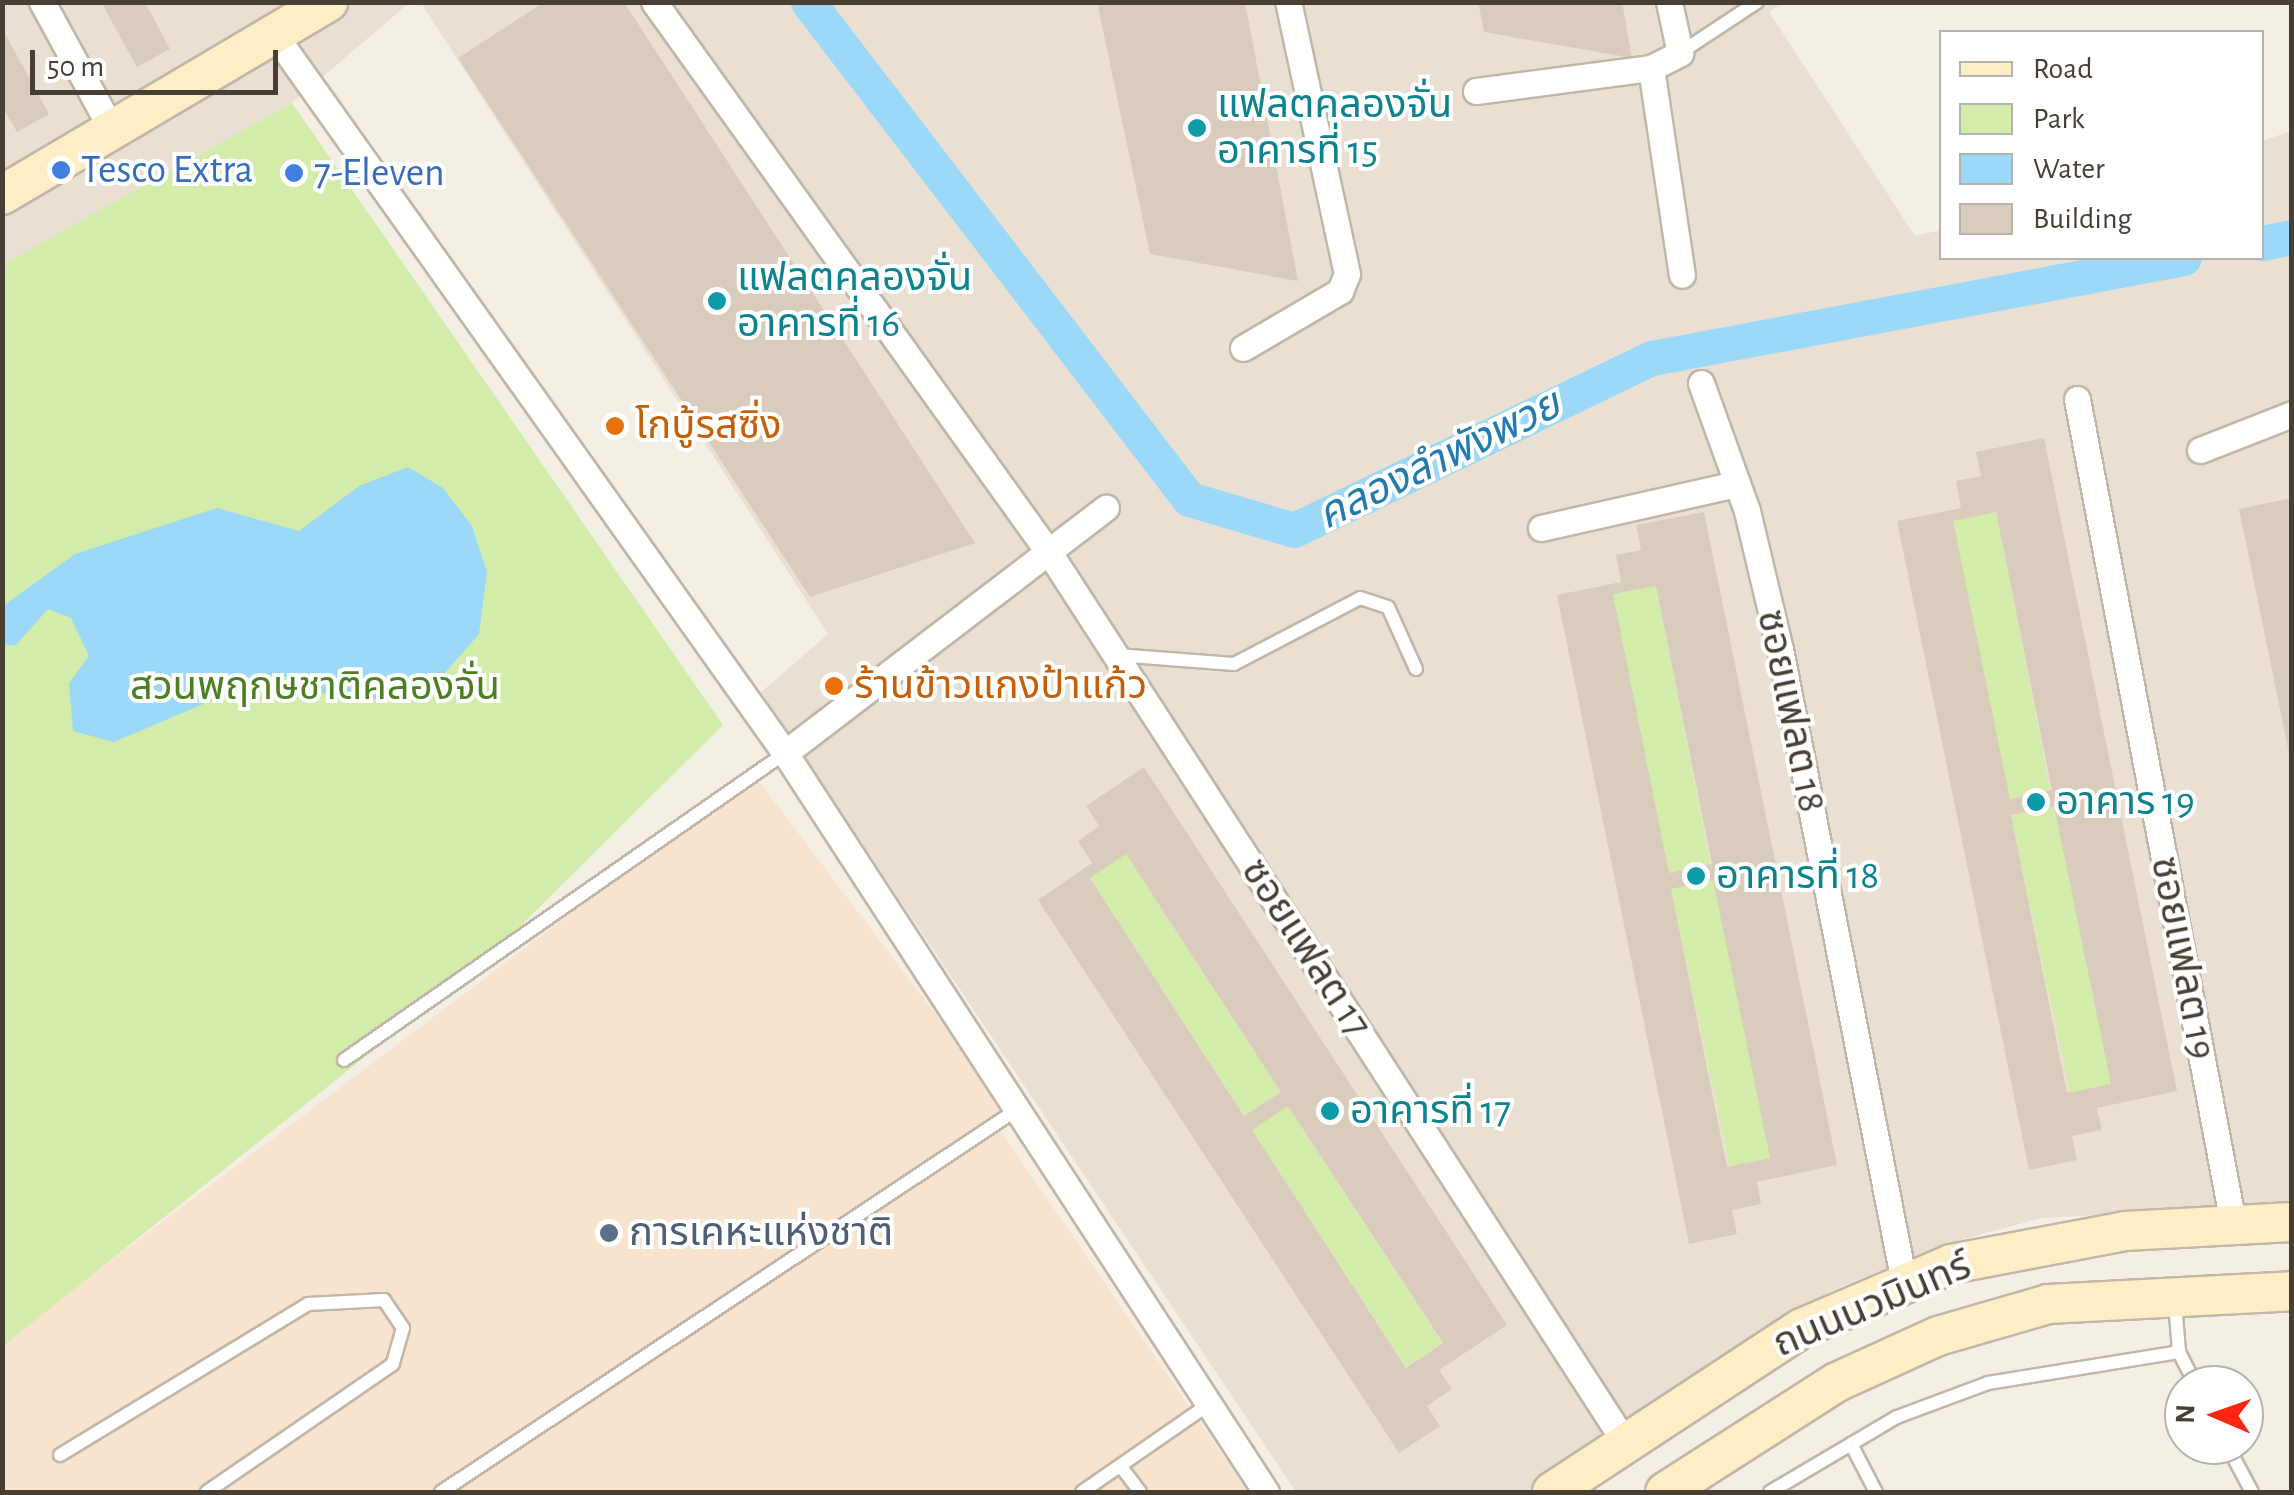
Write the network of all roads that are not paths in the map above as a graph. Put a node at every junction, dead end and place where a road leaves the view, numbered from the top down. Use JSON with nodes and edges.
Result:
{"nodes":[{"id":1,"x":42,"y":2,"type":"edge"},
{"id":2,"x":328,"y":2,"type":"edge"},
{"id":3,"x":654,"y":2,"type":"edge"},
{"id":4,"x":1288,"y":2,"type":"edge"},
{"id":5,"x":1669,"y":2,"type":"edge"},
{"id":6,"x":1757,"y":2,"type":"edge"},
{"id":7,"x":274,"y":34,"type":"junction"},
{"id":8,"x":1680,"y":53,"type":"junction"},
{"id":9,"x":1651,"y":68,"type":"junction"},
{"id":10,"x":1476,"y":92,"type":"dead end"},
{"id":11,"x":112,"y":130,"type":"junction"},
{"id":12,"x":2,"y":195,"type":"edge"},
{"id":13,"x":1682,"y":275,"type":"dead end"},
{"id":14,"x":1243,"y":348,"type":"dead end"},
{"id":15,"x":1701,"y":383,"type":"dead end"},
{"id":16,"x":2077,"y":398,"type":"dead end"},
{"id":17,"x":2292,"y":414,"type":"edge"},
{"id":18,"x":2200,"y":450,"type":"dead end"},
{"id":19,"x":1737,"y":484,"type":"junction"},
{"id":20,"x":1106,"y":508,"type":"dead end"},
{"id":21,"x":1541,"y":528,"type":"dead end"},
{"id":22,"x":1052,"y":556,"type":"junction"},
{"id":23,"x":1117,"y":655,"type":"junction"},
{"id":24,"x":1416,"y":669,"type":"dead end"},
{"id":25,"x":785,"y":753,"type":"junction"},
{"id":26,"x":344,"y":1060,"type":"dead end"},
{"id":27,"x":1018,"y":1109,"type":"junction"},
{"id":28,"x":2292,"y":1222,"type":"edge"},
{"id":29,"x":2232,"y":1223,"type":"junction"},
{"id":30,"x":1904,"y":1282,"type":"junction"},
{"id":31,"x":2292,"y":1291,"type":"edge"},
{"id":32,"x":2174,"y":1295,"type":"junction"},
{"id":33,"x":2179,"y":1352,"type":"junction"},
{"id":34,"x":2186,"y":1365,"type":"edge"},
{"id":35,"x":1209,"y":1404,"type":"junction"},
{"id":36,"x":1624,"y":1441,"type":"junction"},
{"id":37,"x":1851,"y":1444,"type":"junction"},
{"id":38,"x":60,"y":1455,"type":"dead end"},
{"id":39,"x":2238,"y":1465,"type":"edge"},
{"id":40,"x":1122,"y":1468,"type":"junction"},
{"id":41,"x":207,"y":1492,"type":"edge"},
{"id":42,"x":441,"y":1492,"type":"edge"},
{"id":43,"x":1082,"y":1492,"type":"edge"},
{"id":44,"x":1140,"y":1492,"type":"edge"},
{"id":45,"x":1266,"y":1492,"type":"edge"},
{"id":46,"x":1552,"y":1492,"type":"edge"},
{"id":47,"x":1666,"y":1492,"type":"edge"},
{"id":48,"x":1770,"y":1492,"type":"edge"},
{"id":49,"x":1876,"y":1492,"type":"edge"},
{"id":50,"x":2252,"y":1492,"type":"edge"}],
"edges":[{"from":1,"to":11,"type":"street"},
{"from":2,"to":7,"type":"main road"},
{"from":3,"to":22,"type":"street","name":"ซอยแฟลต 17"},
{"from":4,"to":14,"type":"street"},
{"from":5,"to":8,"type":"street"},
{"from":6,"to":8,"type":"lane"},
{"from":7,"to":11,"type":"main road"},
{"from":7,"to":25,"type":"street"},
{"from":8,"to":9,"type":"street"},
{"from":9,"to":10,"type":"street"},
{"from":9,"to":13,"type":"street"},
{"from":11,"to":12,"type":"main road"},
{"from":15,"to":19,"type":"street","name":"ซอยแฟลต 18"},
{"from":16,"to":29,"type":"street","name":"ซอยแฟลต 19"},
{"from":17,"to":18,"type":"street"},
{"from":19,"to":21,"type":"street"},
{"from":19,"to":30,"type":"street","name":"ซอยแฟลต 18"},
{"from":20,"to":22,"type":"street"},
{"from":22,"to":23,"type":"street","name":"ซอยแฟลต 17"},
{"from":22,"to":25,"type":"street"},
{"from":23,"to":24,"type":"lane"},
{"from":23,"to":36,"type":"street","name":"ซอยแฟลต 17"},
{"from":25,"to":26,"type":"lane"},
{"from":25,"to":27,"type":"street"},
{"from":27,"to":35,"type":"street"},
{"from":27,"to":42,"type":"lane"},
{"from":28,"to":29,"type":"main road","name":"ถนนนวมินทร์"},
{"from":29,"to":30,"type":"main road","name":"ถนนนวมินทร์"},
{"from":30,"to":36,"type":"main road","name":"ถนนนวมินทร์"},
{"from":31,"to":32,"type":"main road","name":"ถนนนวมินทร์"},
{"from":32,"to":33,"type":"lane"},
{"from":32,"to":47,"type":"main road","name":"ถนนนวมินทร์"},
{"from":33,"to":34,"type":"lane"},
{"from":33,"to":37,"type":"lane"},
{"from":35,"to":40,"type":"lane"},
{"from":35,"to":45,"type":"street"},
{"from":36,"to":46,"type":"main road","name":"ถนนนวมินทร์"},
{"from":37,"to":48,"type":"lane"},
{"from":37,"to":49,"type":"lane"},
{"from":38,"to":41,"type":"lane"},
{"from":39,"to":50,"type":"lane"},
{"from":40,"to":43,"type":"lane"},
{"from":40,"to":44,"type":"lane"}]}
